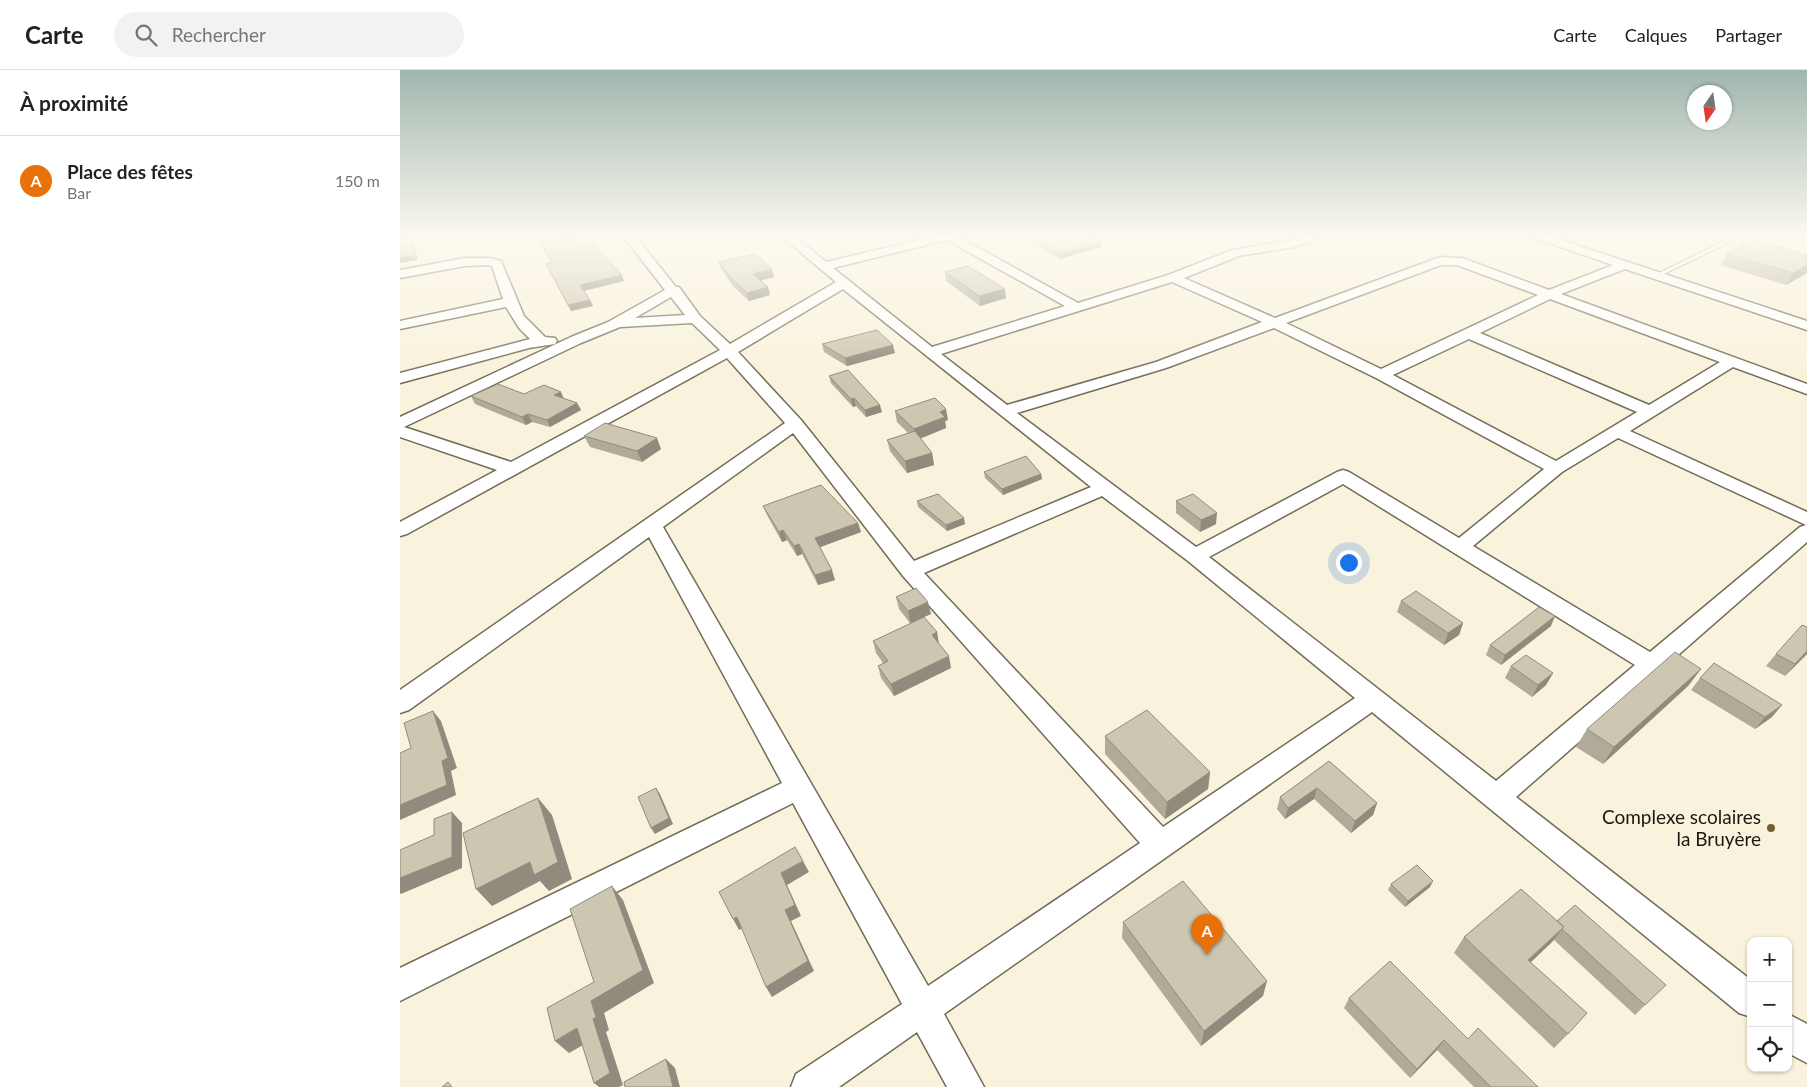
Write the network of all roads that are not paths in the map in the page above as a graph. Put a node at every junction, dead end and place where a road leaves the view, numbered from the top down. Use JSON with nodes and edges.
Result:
{"nodes":[{"id":1,"x":504,"y":283,"type":"edge"},
{"id":2,"x":669,"y":283,"type":"edge"},
{"id":3,"x":844,"y":283,"type":"joint"},
{"id":4,"x":1034,"y":283,"type":"edge"},
{"id":5,"x":1155,"y":283,"type":"edge"},
{"id":6,"x":1185,"y":283,"type":"edge"},
{"id":7,"x":1380,"y":283,"type":"edge"},
{"id":8,"x":1521,"y":283,"type":"edge"},
{"id":9,"x":1577,"y":283,"type":"edge"},
{"id":10,"x":1679,"y":283,"type":"edge"},
{"id":11,"x":674,"y":290,"type":"junction"},
{"id":12,"x":1550,"y":294,"type":"junction"},
{"id":13,"x":510,"y":302,"type":"junction"},
{"id":14,"x":1076,"y":307,"type":"junction"},
{"id":15,"x":695,"y":319,"type":"junction"},
{"id":16,"x":1275,"y":323,"type":"junction"},
{"id":17,"x":400,"y":325,"type":"edge"},
{"id":18,"x":613,"y":325,"type":"junction"},
{"id":19,"x":1807,"y":326,"type":"edge"},
{"id":20,"x":1468,"y":333,"type":"junction"},
{"id":21,"x":576,"y":340,"type":"junction"},
{"id":22,"x":541,"y":341,"type":"junction"},
{"id":23,"x":730,"y":351,"type":"junction"},
{"id":24,"x":930,"y":352,"type":"junction"},
{"id":25,"x":1733,"y":361,"type":"junction"},
{"id":26,"x":1381,"y":375,"type":"junction"},
{"id":27,"x":400,"y":378,"type":"edge"},
{"id":28,"x":1807,"y":389,"type":"edge"},
{"id":29,"x":1005,"y":411,"type":"junction"},
{"id":30,"x":1650,"y":411,"type":"junction"},
{"id":31,"x":400,"y":423,"type":"edge"},
{"id":32,"x":794,"y":424,"type":"junction"},
{"id":33,"x":400,"y":431,"type":"edge"},
{"id":34,"x":1617,"y":431,"type":"junction"},
{"id":35,"x":1556,"y":468,"type":"junction"},
{"id":36,"x":513,"y":469,"type":"junction"},
{"id":37,"x":1103,"y":489,"type":"junction"},
{"id":38,"x":1807,"y":519,"type":"edge"},
{"id":39,"x":653,"y":526,"type":"junction"},
{"id":40,"x":400,"y":530,"type":"edge"},
{"id":41,"x":1807,"y":531,"type":"edge"},
{"id":42,"x":1460,"y":547,"type":"junction"},
{"id":43,"x":1195,"y":556,"type":"junction"},
{"id":44,"x":910,"y":570,"type":"junction"},
{"id":45,"x":1651,"y":664,"type":"junction"},
{"id":46,"x":1372,"y":699,"type":"junction"},
{"id":47,"x":400,"y":703,"type":"edge"},
{"id":48,"x":798,"y":788,"type":"junction"},
{"id":49,"x":1497,"y":797,"type":"junction"},
{"id":50,"x":1161,"y":845,"type":"junction"},
{"id":51,"x":400,"y":985,"type":"edge"},
{"id":52,"x":1747,"y":998,"type":"edge"},
{"id":53,"x":922,"y":1009,"type":"junction"},
{"id":54,"x":1792,"y":1034,"type":"edge"},
{"id":55,"x":1807,"y":1046,"type":"edge"},
{"id":56,"x":809,"y":1087,"type":"edge"},
{"id":57,"x":966,"y":1087,"type":"edge"}],
"edges":[{"from":1,"to":13,"type":"street"},
{"from":2,"to":11,"type":"street"},
{"from":3,"to":23,"type":"street"},
{"from":3,"to":24,"type":"street"},
{"from":4,"to":14,"type":"street"},
{"from":5,"to":14,"type":"street"},
{"from":6,"to":16,"type":"street"},
{"from":7,"to":16,"type":"street"},
{"from":8,"to":12,"type":"street"},
{"from":9,"to":12,"type":"street"},
{"from":10,"to":19,"type":"street"},
{"from":11,"to":15,"type":"street"},
{"from":11,"to":18,"type":"street"},
{"from":12,"to":20,"type":"street"},
{"from":12,"to":25,"type":"street"},
{"from":13,"to":17,"type":"street"},
{"from":13,"to":22,"type":"street"},
{"from":14,"to":24,"type":"street"},
{"from":15,"to":18,"type":"street"},
{"from":15,"to":23,"type":"street"},
{"from":16,"to":26,"type":"street"},
{"from":16,"to":29,"type":"street"},
{"from":18,"to":21,"type":"street"},
{"from":20,"to":26,"type":"street"},
{"from":20,"to":30,"type":"street"},
{"from":21,"to":22,"type":"street"},
{"from":21,"to":31,"type":"street"},
{"from":22,"to":27,"type":"street"},
{"from":23,"to":32,"type":"street"},
{"from":23,"to":36,"type":"street"},
{"from":24,"to":29,"type":"street"},
{"from":25,"to":28,"type":"street"},
{"from":25,"to":30,"type":"street"},
{"from":26,"to":35,"type":"street"},
{"from":29,"to":37,"type":"street"},
{"from":30,"to":34,"type":"street"},
{"from":32,"to":39,"type":"street"},
{"from":32,"to":44,"type":"street"},
{"from":33,"to":36,"type":"street"},
{"from":34,"to":35,"type":"street"},
{"from":34,"to":38,"type":"street"},
{"from":35,"to":42,"type":"street"},
{"from":36,"to":40,"type":"street"},
{"from":37,"to":43,"type":"street"},
{"from":37,"to":44,"type":"street"},
{"from":39,"to":47,"type":"street"},
{"from":39,"to":48,"type":"street"},
{"from":41,"to":45,"type":"street"},
{"from":42,"to":43,"type":"street"},
{"from":42,"to":45,"type":"street"},
{"from":43,"to":46,"type":"street"},
{"from":44,"to":50,"type":"street"},
{"from":45,"to":49,"type":"street"},
{"from":46,"to":49,"type":"street"},
{"from":46,"to":50,"type":"street"},
{"from":48,"to":51,"type":"street"},
{"from":48,"to":53,"type":"street"},
{"from":49,"to":52,"type":"street"},
{"from":50,"to":53,"type":"street"},
{"from":53,"to":56,"type":"street"},
{"from":53,"to":57,"type":"street"},
{"from":54,"to":55,"type":"street"}]}
